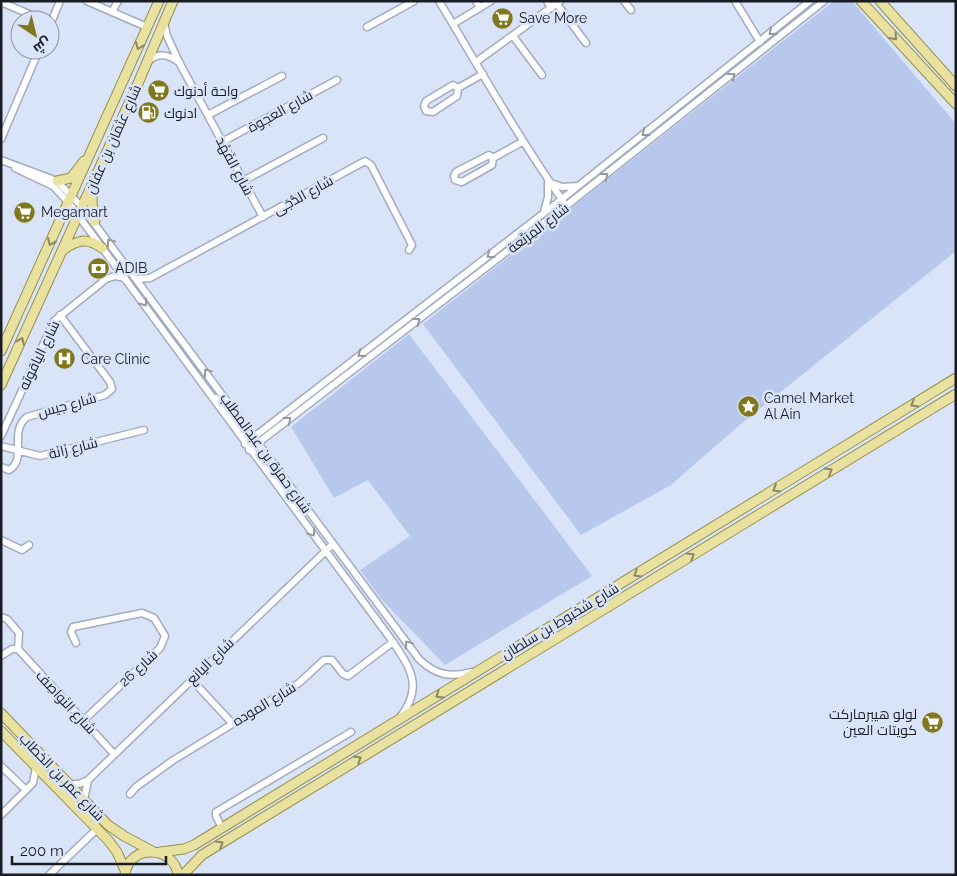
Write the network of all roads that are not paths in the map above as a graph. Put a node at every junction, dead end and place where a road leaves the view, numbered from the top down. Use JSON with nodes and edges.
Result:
{"nodes":[{"id":1,"x":87,"y":1,"type":"edge"},
{"id":2,"x":118,"y":1,"type":"edge"},
{"id":3,"x":159,"y":1,"type":"edge"},
{"id":4,"x":172,"y":1,"type":"edge"},
{"id":5,"x":414,"y":1,"type":"edge"},
{"id":6,"x":439,"y":1,"type":"edge"},
{"id":7,"x":476,"y":1,"type":"edge"},
{"id":8,"x":491,"y":1,"type":"edge"},
{"id":9,"x":547,"y":1,"type":"edge"},
{"id":10,"x":624,"y":1,"type":"edge"},
{"id":11,"x":735,"y":1,"type":"edge"},
{"id":12,"x":810,"y":1,"type":"edge"},
{"id":13,"x":824,"y":1,"type":"edge"},
{"id":14,"x":861,"y":1,"type":"edge"},
{"id":15,"x":871,"y":1,"type":"edge"},
{"id":16,"x":1,"y":2,"type":"edge"},
{"id":17,"x":881,"y":2,"type":"edge"},
{"id":18,"x":556,"y":4,"type":"edge"},
{"id":19,"x":480,"y":8,"type":"junction"},
{"id":20,"x":19,"y":10,"type":"edge"},
{"id":21,"x":631,"y":10,"type":"dead end"},
{"id":22,"x":112,"y":12,"type":"junction"},
{"id":23,"x":890,"y":13,"type":"junction"},
{"id":24,"x":164,"y":19,"type":"junction"},
{"id":25,"x":453,"y":24,"type":"junction"},
{"id":26,"x":367,"y":27,"type":"dead end"},
{"id":27,"x":147,"y":28,"type":"junction"},
{"id":28,"x":513,"y":36,"type":"junction"},
{"id":29,"x":760,"y":42,"type":"junction"},
{"id":30,"x":586,"y":43,"type":"dead end"},
{"id":31,"x":35,"y":60,"type":"edge"},
{"id":32,"x":476,"y":62,"type":"junction"},
{"id":33,"x":146,"y":63,"type":"junction"},
{"id":34,"x":180,"y":64,"type":"junction"},
{"id":35,"x":483,"y":74,"type":"junction"},
{"id":36,"x":542,"y":75,"type":"dead end"},
{"id":37,"x":282,"y":76,"type":"dead end"},
{"id":38,"x":337,"y":80,"type":"dead end"},
{"id":39,"x":956,"y":86,"type":"edge"},
{"id":40,"x":458,"y":88,"type":"junction"},
{"id":41,"x":956,"y":104,"type":"edge"},
{"id":42,"x":208,"y":115,"type":"junction"},
{"id":43,"x":323,"y":138,"type":"dead end"},
{"id":44,"x":1,"y":139,"type":"edge"},
{"id":45,"x":222,"y":142,"type":"junction"},
{"id":46,"x":522,"y":142,"type":"junction"},
{"id":47,"x":94,"y":149,"type":"junction"},
{"id":48,"x":493,"y":158,"type":"junction"},
{"id":49,"x":1,"y":160,"type":"edge"},
{"id":50,"x":12,"y":165,"type":"junction"},
{"id":51,"x":94,"y":180,"type":"junction"},
{"id":52,"x":57,"y":181,"type":"junction"},
{"id":53,"x":243,"y":181,"type":"junction"},
{"id":54,"x":548,"y":182,"type":"junction"},
{"id":55,"x":578,"y":186,"type":"junction"},
{"id":56,"x":71,"y":199,"type":"junction"},
{"id":57,"x":560,"y":200,"type":"junction"},
{"id":58,"x":82,"y":207,"type":"junction"},
{"id":59,"x":565,"y":208,"type":"junction"},
{"id":60,"x":544,"y":212,"type":"junction"},
{"id":61,"x":262,"y":217,"type":"junction"},
{"id":62,"x":95,"y":221,"type":"junction"},
{"id":63,"x":102,"y":248,"type":"junction"},
{"id":64,"x":63,"y":250,"type":"junction"},
{"id":65,"x":409,"y":250,"type":"dead end"},
{"id":66,"x":111,"y":260,"type":"junction"},
{"id":67,"x":124,"y":278,"type":"junction"},
{"id":68,"x":150,"y":278,"type":"junction"},
{"id":69,"x":106,"y":279,"type":"junction"},
{"id":70,"x":137,"y":279,"type":"junction"},
{"id":71,"x":147,"y":291,"type":"junction"},
{"id":72,"x":60,"y":315,"type":"junction"},
{"id":73,"x":1,"y":351,"type":"edge"},
{"id":74,"x":956,"y":378,"type":"edge"},
{"id":75,"x":1,"y":385,"type":"edge"},
{"id":76,"x":956,"y":394,"type":"edge"},
{"id":77,"x":4,"y":423,"type":"edge"},
{"id":78,"x":144,"y":430,"type":"dead end"},
{"id":79,"x":1,"y":436,"type":"edge"},
{"id":80,"x":250,"y":442,"type":"junction"},
{"id":81,"x":259,"y":443,"type":"junction"},
{"id":82,"x":1,"y":446,"type":"edge"},
{"id":83,"x":19,"y":451,"type":"junction"},
{"id":84,"x":1,"y":467,"type":"edge"},
{"id":85,"x":1,"y":540,"type":"edge"},
{"id":86,"x":333,"y":544,"type":"junction"},
{"id":87,"x":29,"y":545,"type":"dead end"},
{"id":88,"x":326,"y":550,"type":"junction"},
{"id":89,"x":1,"y":616,"type":"edge"},
{"id":90,"x":393,"y":642,"type":"junction"},
{"id":91,"x":76,"y":643,"type":"dead end"},
{"id":92,"x":18,"y":649,"type":"junction"},
{"id":93,"x":1,"y":656,"type":"edge"},
{"id":94,"x":478,"y":671,"type":"junction"},
{"id":95,"x":191,"y":679,"type":"junction"},
{"id":96,"x":1,"y":713,"type":"edge"},
{"id":97,"x":83,"y":720,"type":"junction"},
{"id":98,"x":398,"y":720,"type":"junction"},
{"id":99,"x":232,"y":723,"type":"junction"},
{"id":100,"x":1,"y":731,"type":"edge"},
{"id":101,"x":351,"y":732,"type":"dead end"},
{"id":102,"x":114,"y":754,"type":"junction"},
{"id":103,"x":1,"y":766,"type":"edge"},
{"id":104,"x":36,"y":767,"type":"junction"},
{"id":105,"x":88,"y":780,"type":"junction"},
{"id":106,"x":50,"y":781,"type":"junction"},
{"id":107,"x":33,"y":783,"type":"junction"},
{"id":108,"x":69,"y":784,"type":"junction"},
{"id":109,"x":26,"y":790,"type":"junction"},
{"id":110,"x":130,"y":794,"type":"dead end"},
{"id":111,"x":84,"y":800,"type":"junction"},
{"id":112,"x":1,"y":814,"type":"edge"},
{"id":113,"x":222,"y":828,"type":"junction"},
{"id":114,"x":96,"y":829,"type":"junction"},
{"id":115,"x":156,"y":852,"type":"junction"},
{"id":116,"x":125,"y":872,"type":"edge"},
{"id":117,"x":49,"y":875,"type":"edge"},
{"id":118,"x":178,"y":875,"type":"edge"},
{"id":119,"x":183,"y":875,"type":"edge"}],
"edges":[{"from":1,"to":22,"type":"street"},
{"from":2,"to":22,"type":"street"},
{"from":3,"to":27,"type":"main road","name":"شارع عثمان بن عفان"},
{"from":4,"to":24,"type":"main road","name":"شارع عثمان بن عفان"},
{"from":5,"to":26,"type":"street"},
{"from":6,"to":25,"type":"street"},
{"from":7,"to":19,"type":"street"},
{"from":8,"to":19,"type":"street"},
{"from":9,"to":18,"type":"street"},
{"from":10,"to":21,"type":"street"},
{"from":11,"to":29,"type":"street"},
{"from":12,"to":29,"type":"street","name":"شارع المِرَبَّعة","one_way":true},
{"from":59,"to":13,"type":"street","name":"شارع المِرَبَّعة","one_way":true},
{"from":14,"to":41,"type":"main road","one_way":true},
{"from":15,"to":23,"type":"main road"},
{"from":16,"to":20,"type":"street"},
{"from":17,"to":23,"type":"main road"},
{"from":18,"to":28,"type":"street"},
{"from":18,"to":30,"type":"street"},
{"from":19,"to":25,"type":"street"},
{"from":22,"to":27,"type":"street"},
{"from":23,"to":39,"type":"main road"},
{"from":24,"to":33,"type":"main road","name":"شارع عثمان بن عفان"},
{"from":24,"to":34,"type":"street","name":"شارع الفَهْد"},
{"from":25,"to":32,"type":"street"},
{"from":27,"to":47,"type":"main road","name":"شارع عثمان بن عفان","one_way":true},
{"from":28,"to":32,"type":"street"},
{"from":28,"to":36,"type":"street"},
{"from":29,"to":55,"type":"street","name":"شارع المِرَبَّعة","one_way":true},
{"from":31,"to":44,"type":"street"},
{"from":32,"to":35,"type":"street"},
{"from":33,"to":34,"type":"street"},
{"from":33,"to":51,"type":"main road","name":"شارع عثمان بن عفان"},
{"from":34,"to":42,"type":"street","name":"شارع الفَهْد"},
{"from":35,"to":40,"type":"street"},
{"from":35,"to":46,"type":"street"},
{"from":37,"to":42,"type":"street"},
{"from":38,"to":45,"type":"street","name":"شارع العجوة"},
{"from":40,"to":40,"type":"street"},
{"from":42,"to":45,"type":"street","name":"شارع الفَهْد"},
{"from":43,"to":53,"type":"street"},
{"from":45,"to":53,"type":"street","name":"شارع الفَهْد"},
{"from":46,"to":48,"type":"street"},
{"from":46,"to":54,"type":"street"},
{"from":47,"to":52,"type":"main road"},
{"from":47,"to":56,"type":"main road","name":"شارع عثمان بن عفان"},
{"from":47,"to":58,"type":"main road"},
{"from":48,"to":48,"type":"street"},
{"from":49,"to":50,"type":"street"},
{"from":50,"to":52,"type":"street"},
{"from":50,"to":56,"type":"street"},
{"from":51,"to":58,"type":"main road","name":"شارع عثمان بن عفان"},
{"from":51,"to":62,"type":"main road"},
{"from":52,"to":56,"type":"street"},
{"from":53,"to":61,"type":"street","name":"شارع الفَهْد"},
{"from":54,"to":55,"type":"street"},
{"from":54,"to":57,"type":"street"},
{"from":54,"to":60,"type":"street"},
{"from":55,"to":57,"type":"street","name":"شارع المِرَبَّعة"},
{"from":56,"to":58,"type":"street","name":"شارع حمزة بن عبدالمطلب"},
{"from":56,"to":73,"type":"main road","name":"شارع عثمان بن عفان","one_way":true},
{"from":57,"to":59,"type":"street"},
{"from":57,"to":60,"type":"street","name":"شارع المِرَبَّعة"},
{"from":58,"to":62,"type":"street","name":"شارع حمزة بن عبدالمطلب"},
{"from":58,"to":63,"type":"street","name":"شارع حمزة بن عبدالمطلب"},
{"from":58,"to":64,"type":"main road","name":"شارع عثمان بن عفان"},
{"from":81,"to":59,"type":"street","name":"شارع المِرَبَّعة","one_way":true},
{"from":60,"to":80,"type":"street","name":"شارع المِرَبَّعة","one_way":true},
{"from":61,"to":65,"type":"street","name":"شارع الدُّجَى"},
{"from":61,"to":68,"type":"street","name":"شارع الدُّجَى"},
{"from":70,"to":62,"type":"street","name":"شارع حمزة بن عبدالمطلب","one_way":true},
{"from":63,"to":64,"type":"main road"},
{"from":63,"to":66,"type":"street","name":"شارع حمزة بن عبدالمطلب"},
{"from":75,"to":64,"type":"main road","name":"شارع عثمان بن عفان","one_way":true},
{"from":66,"to":67,"type":"street","name":"شارع حمزة بن عبدالمطلب"},
{"from":66,"to":69,"type":"street"},
{"from":67,"to":69,"type":"street"},
{"from":67,"to":80,"type":"street","name":"شارع حمزة بن عبدالمطلب","one_way":true},
{"from":68,"to":70,"type":"street","name":"شارع الدُّجَى"},
{"from":68,"to":71,"type":"street"},
{"from":69,"to":72,"type":"street","name":"شارع الياقوته"},
{"from":70,"to":71,"type":"street","name":"شارع حمزة بن عبدالمطلب"},
{"from":80,"to":71,"type":"street","name":"شارع حمزة بن عبدالمطلب","one_way":true},
{"from":72,"to":77,"type":"street","name":"شارع الياقوته"},
{"from":72,"to":83,"type":"street","name":"شارع جيس"},
{"from":74,"to":94,"type":"main road","name":"شارع شخبوط بن سلطان","one_way":true},
{"from":119,"to":76,"type":"main road","name":"شارع شخبوط بن سلطان","one_way":true},
{"from":77,"to":79,"type":"street","name":"شارع الياقوته"},
{"from":78,"to":83,"type":"street","name":"شارع زَانَة"},
{"from":80,"to":81,"type":"street","name":"شارع حمزة بن عبدالمطلب"},
{"from":80,"to":81,"type":"street","name":"شارع المِرَبَّعة"},
{"from":80,"to":88,"type":"street","name":"شارع حمزة بن عبدالمطلب","one_way":true},
{"from":81,"to":86,"type":"street","name":"شارع حمزة بن عبدالمطلب"},
{"from":82,"to":83,"type":"street","name":"شارع زَانَة"},
{"from":83,"to":84,"type":"street"},
{"from":85,"to":87,"type":"street"},
{"from":86,"to":88,"type":"street","name":"شارع اليانع"},
{"from":94,"to":86,"type":"street","name":"شارع حمزة بن عبدالمطلب","one_way":true},
{"from":88,"to":90,"type":"street","name":"شارع حمزة بن عبدالمطلب"},
{"from":88,"to":95,"type":"street","name":"شارع اليانع"},
{"from":89,"to":92,"type":"street"},
{"from":90,"to":98,"type":"street","name":"شارع حمزة بن عبدالمطلب"},
{"from":90,"to":99,"type":"street","name":"شارع الموده"},
{"from":91,"to":97,"type":"street","name":"شارع 26"},
{"from":92,"to":93,"type":"street"},
{"from":92,"to":97,"type":"street","name":"شارع النَواصِف"},
{"from":94,"to":98,"type":"main road","name":"شارع شخبوط بن سلطان","one_way":true},
{"from":95,"to":99,"type":"street"},
{"from":95,"to":102,"type":"street","name":"شارع اليانع"},
{"from":96,"to":108,"type":"main road","name":"شارع عمر بن الخطاب"},
{"from":97,"to":102,"type":"street","name":"شارع النَواصِف"},
{"from":98,"to":113,"type":"main road","name":"شارع شخبوط بن سلطان"},
{"from":99,"to":110,"type":"street","name":"شارع الموده"},
{"from":100,"to":104,"type":"main road","name":"شارع عمر بن الخطاب"},
{"from":101,"to":113,"type":"street"},
{"from":102,"to":105,"type":"street","name":"شارع اليانع"},
{"from":103,"to":109,"type":"street"},
{"from":104,"to":106,"type":"main road","name":"شارع عمر بن الخطاب"},
{"from":104,"to":107,"type":"street"},
{"from":105,"to":108,"type":"street"},
{"from":105,"to":111,"type":"street"},
{"from":106,"to":107,"type":"street"},
{"from":106,"to":114,"type":"main road","name":"شارع عمر بن الخطاب"},
{"from":107,"to":109,"type":"street"},
{"from":108,"to":111,"type":"main road","name":"شارع عمر بن الخطاب"},
{"from":109,"to":112,"type":"street"},
{"from":111,"to":115,"type":"main road","name":"شارع عمر بن الخطاب"},
{"from":113,"to":115,"type":"main road","name":"شارع شخبوط بن سلطان"},
{"from":114,"to":116,"type":"main road","name":"شارع عمر بن الخطاب"},
{"from":114,"to":117,"type":"street"},
{"from":115,"to":116,"type":"main road"},
{"from":115,"to":118,"type":"main road","name":"شارع عمر بن الخطاب"}]}
